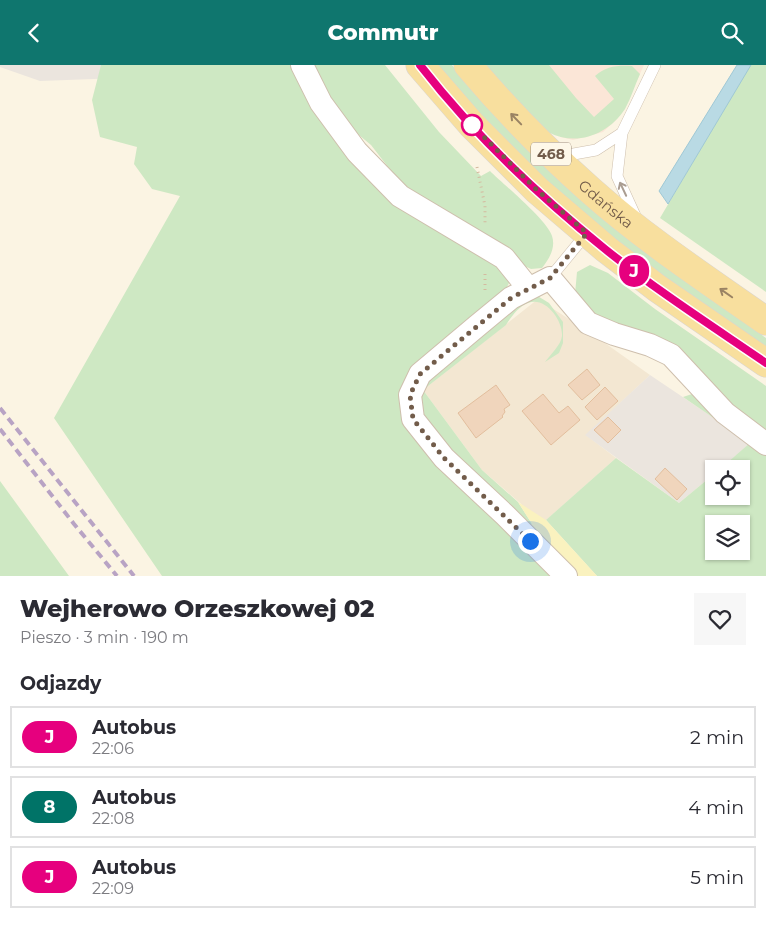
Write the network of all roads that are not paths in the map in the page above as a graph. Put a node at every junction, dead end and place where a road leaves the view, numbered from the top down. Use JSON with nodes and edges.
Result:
{"nodes":[{"id":1,"x":302,"y":65,"type":"edge"},
{"id":2,"x":420,"y":65,"type":"edge"},
{"id":3,"x":468,"y":65,"type":"edge"},
{"id":4,"x":655,"y":65,"type":"edge"},
{"id":5,"x":622,"y":133,"type":"junction"},
{"id":6,"x":554,"y":157,"type":"junction"},
{"id":7,"x":643,"y":233,"type":"junction"},
{"id":8,"x":596,"y":241,"type":"junction"},
{"id":9,"x":550,"y":278,"type":"junction"},
{"id":10,"x":529,"y":289,"type":"junction"},
{"id":11,"x":766,"y":321,"type":"edge"},
{"id":12,"x":766,"y":363,"type":"edge"},
{"id":13,"x":766,"y":444,"type":"edge"},
{"id":14,"x":566,"y":576,"type":"edge"}],
"edges":[{"from":1,"to":10,"type":"street"},
{"from":2,"to":8,"type":"main road","number":"468"},
{"from":6,"to":3,"type":"main road","name":"Gdańska","number":"468","one_way":true},
{"from":4,"to":5,"type":"lane"},
{"from":5,"to":6,"type":"lane"},
{"from":7,"to":5,"type":"lane","one_way":true},
{"from":6,"to":7,"type":"main road","name":"Gdańska","number":"468"},
{"from":11,"to":7,"type":"main road","number":"468","one_way":true},
{"from":8,"to":9,"type":"lane"},
{"from":8,"to":12,"type":"main road","number":"468"},
{"from":9,"to":10,"type":"street"},
{"from":9,"to":13,"type":"street"},
{"from":10,"to":14,"type":"street"}]}
